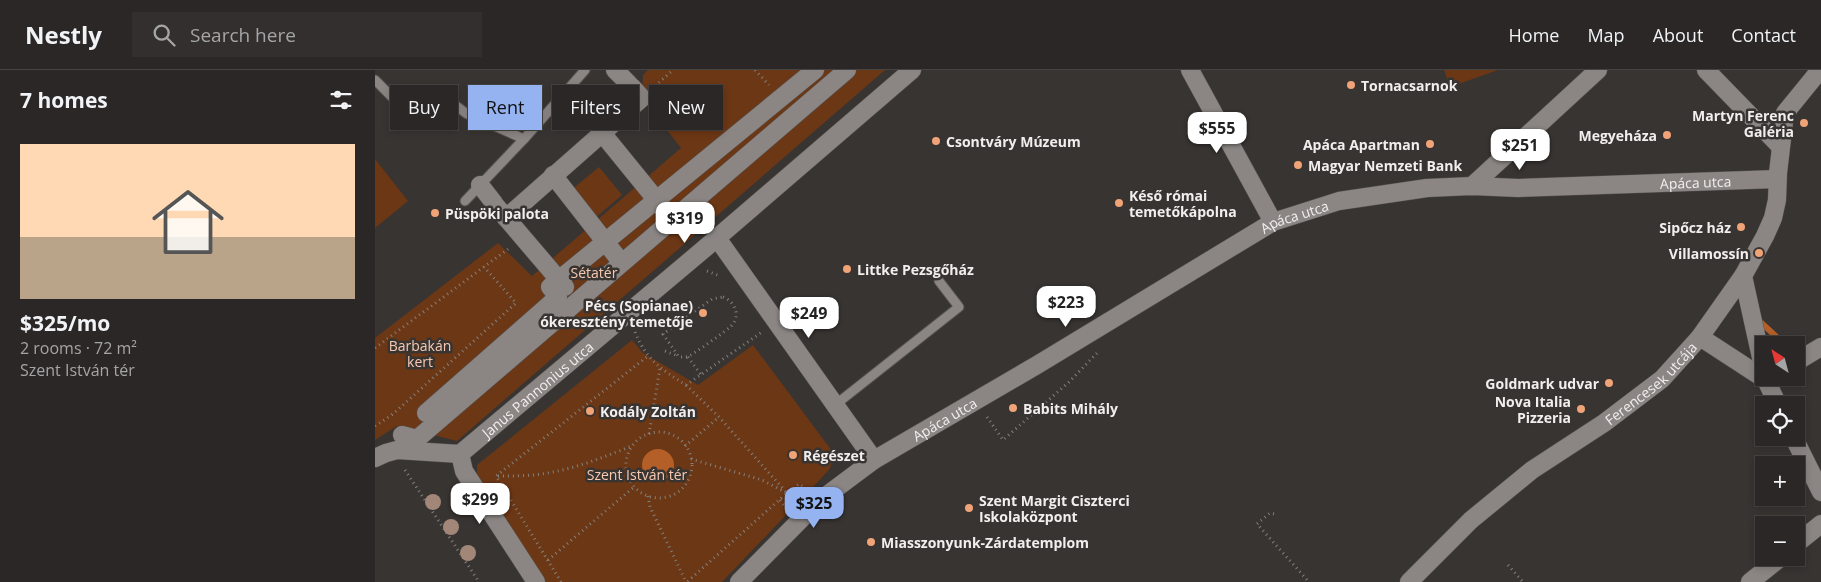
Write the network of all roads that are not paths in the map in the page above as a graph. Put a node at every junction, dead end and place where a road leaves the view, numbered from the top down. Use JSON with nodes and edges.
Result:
{"nodes":[{"id":1,"x":585,"y":70,"type":"edge"},
{"id":2,"x":615,"y":70,"type":"edge"},
{"id":3,"x":815,"y":70,"type":"edge"},
{"id":4,"x":847,"y":70,"type":"edge"},
{"id":5,"x":912,"y":70,"type":"edge"},
{"id":6,"x":1190,"y":70,"type":"edge"},
{"id":7,"x":1598,"y":70,"type":"edge"},
{"id":8,"x":1706,"y":70,"type":"edge"},
{"id":9,"x":1820,"y":70,"type":"edge"},
{"id":10,"x":375,"y":80,"type":"edge"},
{"id":11,"x":602,"y":133,"type":"junction"},
{"id":12,"x":524,"y":139,"type":"junction"},
{"id":13,"x":1780,"y":146,"type":"junction"},
{"id":14,"x":553,"y":175,"type":"junction"},
{"id":15,"x":1777,"y":179,"type":"junction"},
{"id":16,"x":480,"y":186,"type":"junction"},
{"id":17,"x":1472,"y":186,"type":"junction"},
{"id":18,"x":656,"y":200,"type":"junction"},
{"id":19,"x":465,"y":201,"type":"dead end"},
{"id":20,"x":499,"y":209,"type":"junction"},
{"id":21,"x":672,"y":220,"type":"junction"},
{"id":22,"x":1273,"y":222,"type":"junction"},
{"id":23,"x":717,"y":238,"type":"junction"},
{"id":24,"x":605,"y":243,"type":"junction"},
{"id":25,"x":621,"y":262,"type":"junction"},
{"id":26,"x":1743,"y":276,"type":"junction"},
{"id":27,"x":559,"y":280,"type":"junction"},
{"id":28,"x":939,"y":281,"type":"dead end"},
{"id":29,"x":577,"y":301,"type":"junction"},
{"id":30,"x":1757,"y":336,"type":"edge"},
{"id":31,"x":1700,"y":337,"type":"junction"},
{"id":32,"x":1821,"y":347,"type":"edge"},
{"id":33,"x":1805,"y":357,"type":"edge"},
{"id":34,"x":1755,"y":376,"type":"edge"},
{"id":35,"x":835,"y":405,"type":"junction"},
{"id":36,"x":426,"y":413,"type":"dead end"},
{"id":37,"x":411,"y":441,"type":"junction"},
{"id":38,"x":1798,"y":446,"type":"edge"},
{"id":39,"x":460,"y":454,"type":"junction"},
{"id":40,"x":375,"y":458,"type":"edge"},
{"id":41,"x":874,"y":460,"type":"junction"},
{"id":42,"x":1821,"y":492,"type":"edge"},
{"id":43,"x":1821,"y":524,"type":"edge"},
{"id":44,"x":1805,"y":537,"type":"edge"},
{"id":45,"x":1770,"y":566,"type":"edge"},
{"id":46,"x":537,"y":582,"type":"edge"},
{"id":47,"x":739,"y":582,"type":"edge"},
{"id":48,"x":1409,"y":582,"type":"edge"},
{"id":49,"x":1750,"y":582,"type":"edge"}],
"edges":[{"from":1,"to":12,"type":"lane"},
{"from":2,"to":11,"type":"street"},
{"from":3,"to":18,"type":"street"},
{"from":4,"to":21,"type":"street"},
{"from":5,"to":23,"type":"street","name":"Janus Pannonius utca"},
{"from":6,"to":22,"type":"street"},
{"from":7,"to":17,"type":"street"},
{"from":8,"to":13,"type":"street"},
{"from":9,"to":13,"type":"street","name":"Ferencesek utcája"},
{"from":10,"to":12,"type":"lane"},
{"from":11,"to":14,"type":"street"},
{"from":11,"to":18,"type":"street"},
{"from":12,"to":16,"type":"lane"},
{"from":13,"to":15,"type":"street","name":"Ferencesek utcája"},
{"from":14,"to":20,"type":"street"},
{"from":14,"to":24,"type":"street"},
{"from":15,"to":17,"type":"street","name":"Apáca utca"},
{"from":15,"to":26,"type":"street","name":"Ferencesek utcája"},
{"from":16,"to":19,"type":"lane"},
{"from":16,"to":20,"type":"street"},
{"from":17,"to":22,"type":"street","name":"Apáca utca"},
{"from":18,"to":21,"type":"street"},
{"from":18,"to":24,"type":"street"},
{"from":20,"to":27,"type":"street"},
{"from":21,"to":25,"type":"street"},
{"from":22,"to":41,"type":"street","name":"Apáca utca"},
{"from":23,"to":35,"type":"street"},
{"from":23,"to":39,"type":"street","name":"Janus Pannonius utca"},
{"from":24,"to":25,"type":"street"},
{"from":24,"to":27,"type":"street"},
{"from":25,"to":29,"type":"street"},
{"from":26,"to":30,"type":"street"},
{"from":26,"to":31,"type":"street","name":"Ferencesek utcája"},
{"from":27,"to":29,"type":"street"},
{"from":27,"to":36,"type":"street"},
{"from":28,"to":35,"type":"lane"},
{"from":29,"to":37,"type":"street"},
{"from":31,"to":34,"type":"street"},
{"from":31,"to":48,"type":"street","name":"Ferencesek utcája"},
{"from":32,"to":33,"type":"street"},
{"from":35,"to":41,"type":"street"},
{"from":37,"to":39,"type":"street"},
{"from":37,"to":40,"type":"street"},
{"from":38,"to":42,"type":"street"},
{"from":39,"to":46,"type":"street"},
{"from":41,"to":47,"type":"street"},
{"from":43,"to":44,"type":"street"},
{"from":45,"to":49,"type":"street"}]}
